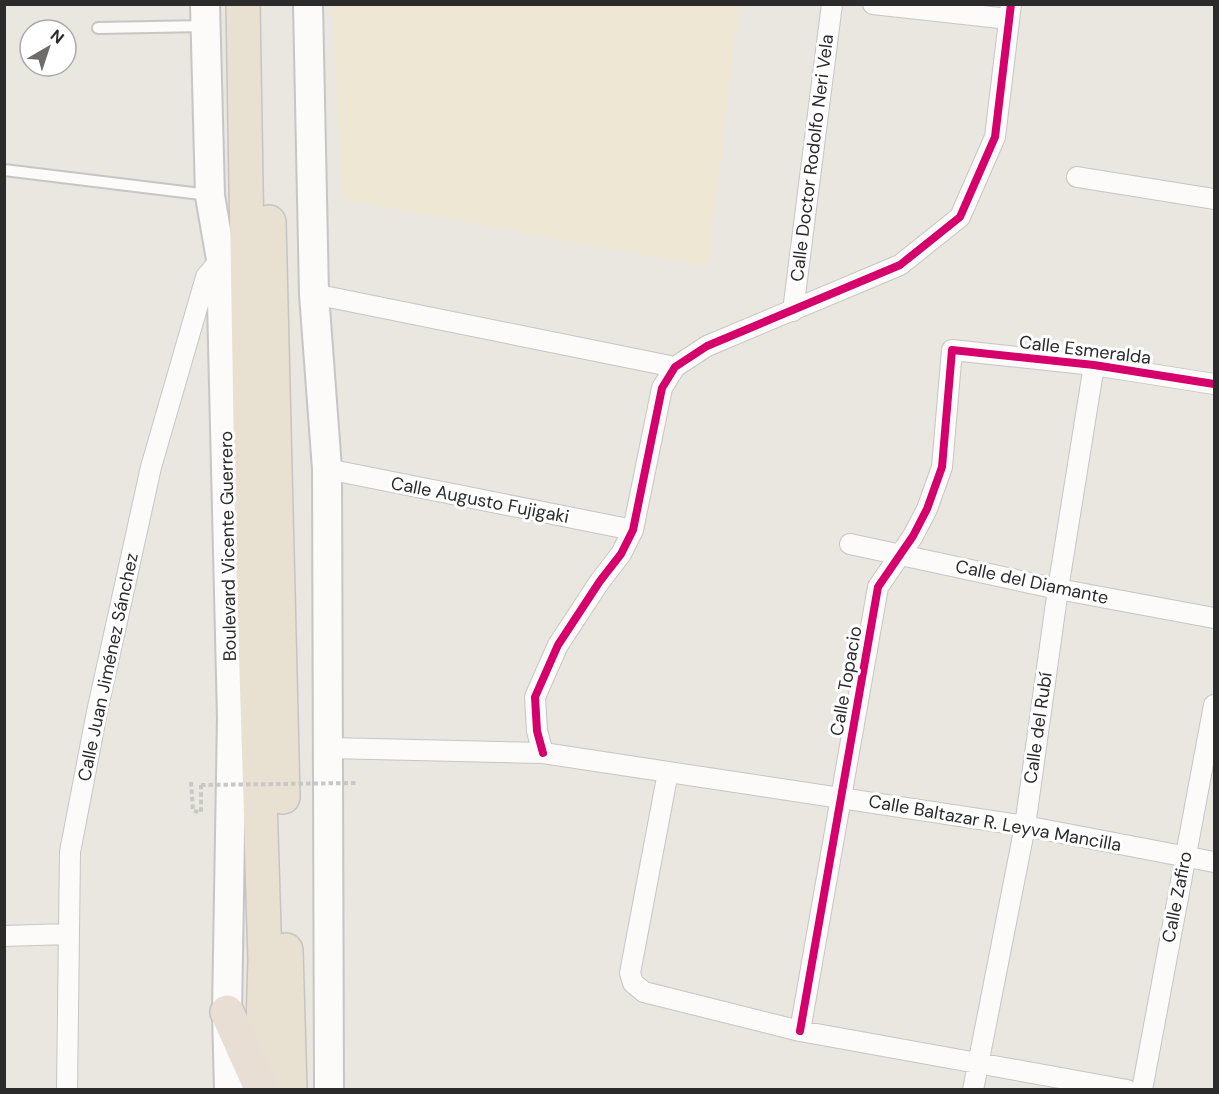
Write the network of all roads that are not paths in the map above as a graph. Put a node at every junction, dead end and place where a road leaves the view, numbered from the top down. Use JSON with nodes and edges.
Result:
{"nodes":[{"id":1,"x":243,"y":4,"type":"edge"},
{"id":2,"x":265,"y":4,"type":"edge"},
{"id":3,"x":308,"y":4,"type":"edge"},
{"id":4,"x":832,"y":4,"type":"edge"},
{"id":5,"x":873,"y":4,"type":"edge"},
{"id":6,"x":1010,"y":12,"type":"edge"},
{"id":7,"x":206,"y":15,"type":"edge"},
{"id":8,"x":98,"y":28,"type":"dead end"},
{"id":9,"x":4,"y":170,"type":"edge"},
{"id":10,"x":1077,"y":177,"type":"dead end"},
{"id":11,"x":210,"y":196,"type":"junction"},
{"id":12,"x":1215,"y":199,"type":"edge"},
{"id":13,"x":221,"y":259,"type":"junction"},
{"id":14,"x":314,"y":294,"type":"junction"},
{"id":15,"x":793,"y":311,"type":"junction"},
{"id":16,"x":952,"y":350,"type":"joint"},
{"id":17,"x":1094,"y":364,"type":"junction"},
{"id":18,"x":675,"y":367,"type":"junction"},
{"id":19,"x":1215,"y":384,"type":"edge"},
{"id":20,"x":327,"y":469,"type":"junction"},
{"id":21,"x":633,"y":530,"type":"junction"},
{"id":22,"x":850,"y":544,"type":"dead end"},
{"id":23,"x":901,"y":554,"type":"junction"},
{"id":24,"x":1058,"y":589,"type":"junction"},
{"id":25,"x":1215,"y":618,"type":"edge"},
{"id":26,"x":1215,"y":705,"type":"edge"},
{"id":27,"x":330,"y":748,"type":"junction"},
{"id":28,"x":543,"y":753,"type":"junction"},
{"id":29,"x":668,"y":772,"type":"junction"},
{"id":30,"x":840,"y":797,"type":"junction"},
{"id":31,"x":1025,"y":826,"type":"junction"},
{"id":32,"x":1185,"y":856,"type":"junction"},
{"id":33,"x":1215,"y":862,"type":"edge"},
{"id":34,"x":68,"y":934,"type":"junction"},
{"id":35,"x":4,"y":936,"type":"edge"},
{"id":36,"x":227,"y":1012,"type":"junction"},
{"id":37,"x":800,"y":1031,"type":"junction"},
{"id":38,"x":978,"y":1061,"type":"junction"},
{"id":39,"x":67,"y":1089,"type":"edge"},
{"id":40,"x":229,"y":1089,"type":"edge"},
{"id":41,"x":271,"y":1089,"type":"edge"},
{"id":42,"x":330,"y":1089,"type":"edge"},
{"id":43,"x":973,"y":1089,"type":"edge"},
{"id":44,"x":1127,"y":1089,"type":"edge"},
{"id":45,"x":1142,"y":1089,"type":"edge"}],
"edges":[{"from":1,"to":41,"type":"highway","name":"Boulevard Vicente Guerrero"},
{"from":2,"to":41,"type":"highway"},
{"from":3,"to":14,"type":"main road"},
{"from":4,"to":15,"type":"street","name":"Calle Doctor Rodolfo Neri Vela"},
{"from":5,"to":6,"type":"street"},
{"from":6,"to":15,"type":"street"},
{"from":7,"to":8,"type":"lane"},
{"from":7,"to":11,"type":"main road","name":"Boulevard Vicente Guerrero"},
{"from":9,"to":11,"type":"lane"},
{"from":10,"to":12,"type":"street"},
{"from":11,"to":13,"type":"main road","name":"Boulevard Vicente Guerrero"},
{"from":13,"to":34,"type":"street","name":"Calle Juan Jiménez Sánchez"},
{"from":13,"to":36,"type":"main road","name":"Boulevard Vicente Guerrero"},
{"from":14,"to":18,"type":"street"},
{"from":14,"to":20,"type":"main road"},
{"from":15,"to":18,"type":"street"},
{"from":16,"to":17,"type":"street","name":"Calle Esmeralda"},
{"from":16,"to":23,"type":"street","name":"Calle Topacio"},
{"from":17,"to":19,"type":"street","name":"Calle Esmeralda"},
{"from":17,"to":24,"type":"street","name":"Calle del Rubí"},
{"from":18,"to":21,"type":"street"},
{"from":20,"to":21,"type":"street","name":"Calle Augusto Fujigaki"},
{"from":20,"to":27,"type":"main road"},
{"from":21,"to":28,"type":"street"},
{"from":22,"to":23,"type":"street","name":"Calle del Diamante"},
{"from":23,"to":24,"type":"street","name":"Calle del Diamante"},
{"from":23,"to":30,"type":"street","name":"Calle Topacio"},
{"from":24,"to":25,"type":"street","name":"Calle del Diamante"},
{"from":24,"to":31,"type":"street","name":"Calle del Rubí"},
{"from":26,"to":32,"type":"street","name":"Calle Zafiro"},
{"from":27,"to":28,"type":"street","name":"Calle Baltazar R. Leyva Mancilla"},
{"from":27,"to":42,"type":"main road"},
{"from":28,"to":29,"type":"street","name":"Calle Baltazar R. Leyva Mancilla"},
{"from":29,"to":30,"type":"street","name":"Calle Baltazar R. Leyva Mancilla"},
{"from":29,"to":37,"type":"street"},
{"from":30,"to":31,"type":"street","name":"Calle Baltazar R. Leyva Mancilla"},
{"from":30,"to":37,"type":"street","name":"Calle Topacio"},
{"from":31,"to":32,"type":"street","name":"Calle Baltazar R. Leyva Mancilla"},
{"from":31,"to":38,"type":"street","name":"Calle del Rubí"},
{"from":32,"to":33,"type":"street","name":"Calle Baltazar R. Leyva Mancilla"},
{"from":32,"to":45,"type":"street","name":"Calle Zafiro"},
{"from":34,"to":35,"type":"street"},
{"from":34,"to":39,"type":"street","name":"Calle Juan Jiménez Sánchez"},
{"from":36,"to":40,"type":"main road","name":"Boulevard Vicente Guerrero"},
{"from":36,"to":41,"type":"highway"},
{"from":37,"to":38,"type":"street"},
{"from":38,"to":43,"type":"street","name":"Calle del Rubí"},
{"from":38,"to":44,"type":"street"}]}
